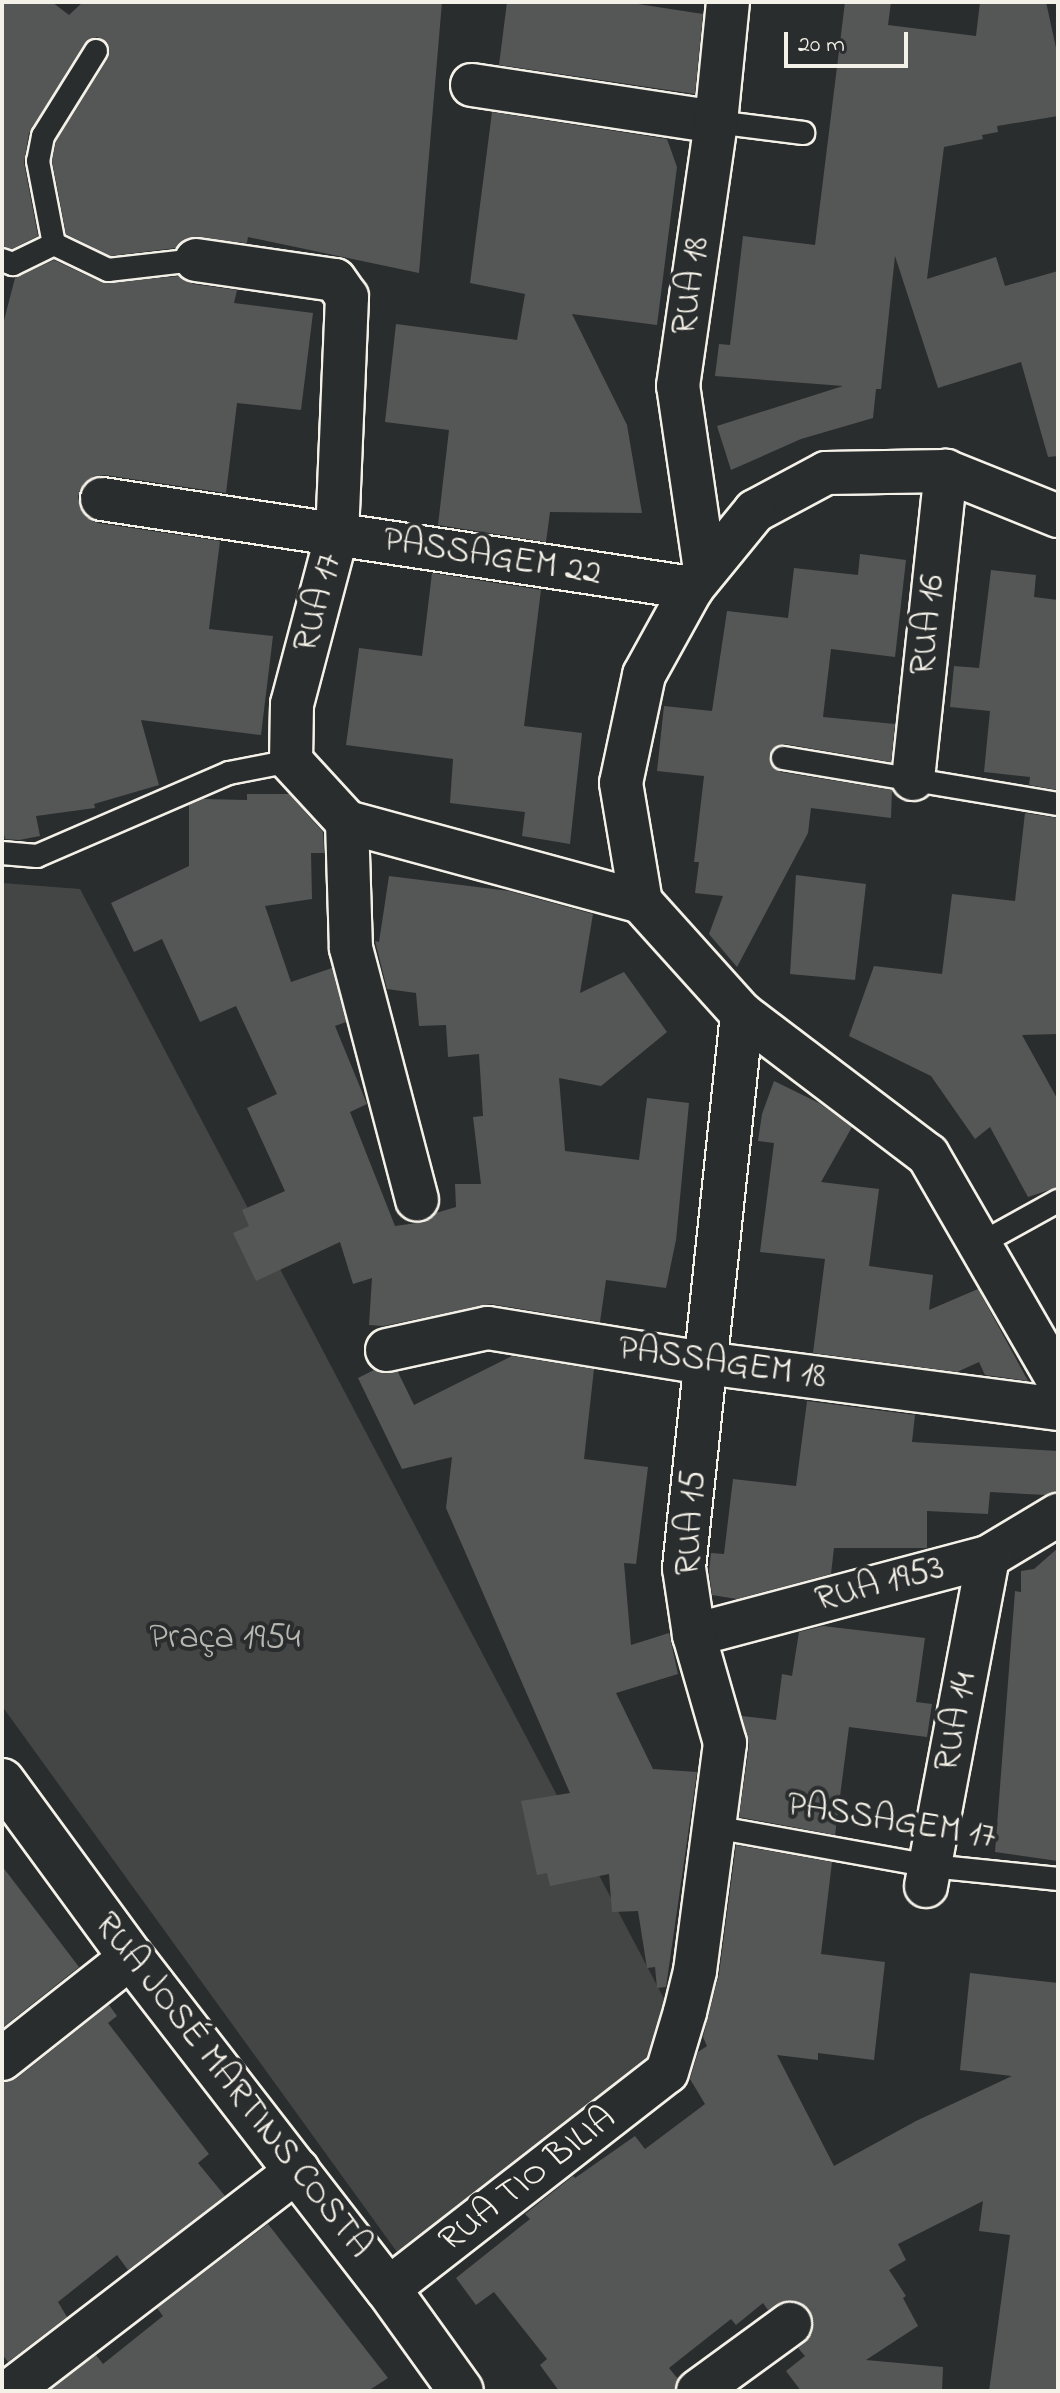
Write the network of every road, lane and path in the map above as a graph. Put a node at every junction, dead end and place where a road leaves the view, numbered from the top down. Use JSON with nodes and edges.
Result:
{"nodes":[{"id":1,"x":728,"y":2,"type":"edge"},
{"id":2,"x":96,"y":51,"type":"dead end"},
{"id":3,"x":472,"y":85,"type":"dead end"},
{"id":4,"x":716,"y":122,"type":"junction"},
{"id":5,"x":803,"y":133,"type":"dead end"},
{"id":6,"x":54,"y":244,"type":"junction"},
{"id":7,"x":2,"y":260,"type":"edge"},
{"id":8,"x":196,"y":260,"type":"joint"},
{"id":9,"x":946,"y":471,"type":"junction"},
{"id":10,"x":102,"y":499,"type":"dead end"},
{"id":11,"x":1058,"y":516,"type":"edge"},
{"id":12,"x":337,"y":534,"type":"junction"},
{"id":13,"x":699,"y":579,"type":"junction"},
{"id":14,"x":783,"y":758,"type":"dead end"},
{"id":15,"x":291,"y":761,"type":"junction"},
{"id":16,"x":913,"y":779,"type":"junction"},
{"id":17,"x":1058,"y":804,"type":"edge"},
{"id":18,"x":347,"y":822,"type":"junction"},
{"id":19,"x":2,"y":853,"type":"edge"},
{"id":20,"x":641,"y":902,"type":"junction"},
{"id":21,"x":742,"y":1014,"type":"junction"},
{"id":22,"x":417,"y":1199,"type":"dead end"},
{"id":23,"x":1058,"y":1201,"type":"edge"},
{"id":24,"x":980,"y":1244,"type":"junction"},
{"id":25,"x":387,"y":1350,"type":"dead end"},
{"id":26,"x":705,"y":1363,"type":"junction"},
{"id":27,"x":1058,"y":1380,"type":"edge"},
{"id":28,"x":1058,"y":1409,"type":"edge"},
{"id":29,"x":1058,"y":1515,"type":"edge"},
{"id":30,"x":988,"y":1557,"type":"junction"},
{"id":31,"x":694,"y":1635,"type":"junction"},
{"id":32,"x":2,"y":1781,"type":"edge"},
{"id":33,"x":714,"y":1827,"type":"junction"},
{"id":34,"x":928,"y":1876,"type":"junction"},
{"id":35,"x":1058,"y":1879,"type":"edge"},
{"id":36,"x":131,"y":1957,"type":"junction"},
{"id":37,"x":2,"y":2059,"type":"edge"},
{"id":38,"x":667,"y":2072,"type":"joint"},
{"id":39,"x":298,"y":2170,"type":"junction"},
{"id":40,"x":388,"y":2289,"type":"junction"},
{"id":41,"x":790,"y":2324,"type":"dead end"},
{"id":42,"x":456,"y":2389,"type":"edge"},
{"id":43,"x":10,"y":2391,"type":"edge"},
{"id":44,"x":698,"y":2391,"type":"edge"}],
"edges":[{"from":1,"to":4,"type":"street","name":"RUA 18"},
{"from":2,"to":6,"type":"lane"},
{"from":3,"to":4,"type":"street"},
{"from":4,"to":5,"type":"lane"},
{"from":4,"to":13,"type":"street","name":"RUA 18"},
{"from":6,"to":7,"type":"lane"},
{"from":6,"to":8,"type":"lane"},
{"from":8,"to":12,"type":"street","name":"RUA 17"},
{"from":9,"to":11,"type":"street"},
{"from":9,"to":13,"type":"street"},
{"from":9,"to":16,"type":"street","name":"RUA 16"},
{"from":10,"to":12,"type":"street","name":"PASSAGEM 22"},
{"from":12,"to":13,"type":"street","name":"PASSAGEM 22"},
{"from":12,"to":15,"type":"street","name":"RUA 17"},
{"from":13,"to":20,"type":"street"},
{"from":14,"to":16,"type":"lane"},
{"from":15,"to":18,"type":"street"},
{"from":15,"to":19,"type":"lane"},
{"from":16,"to":17,"type":"lane"},
{"from":18,"to":20,"type":"street"},
{"from":18,"to":22,"type":"street"},
{"from":20,"to":21,"type":"street"},
{"from":21,"to":24,"type":"street"},
{"from":21,"to":26,"type":"street","name":"RUA 15"},
{"from":23,"to":24,"type":"lane"},
{"from":24,"to":27,"type":"street"},
{"from":25,"to":26,"type":"street","name":"PASSAGEM 18"},
{"from":26,"to":28,"type":"street","name":"PASSAGEM 18"},
{"from":26,"to":31,"type":"street","name":"RUA 15"},
{"from":29,"to":30,"type":"street","name":"RUA 1953"},
{"from":30,"to":31,"type":"street","name":"RUA 1953"},
{"from":30,"to":34,"type":"street","name":"RUA 14"},
{"from":31,"to":33,"type":"street","name":"RUA 15"},
{"from":32,"to":36,"type":"street","name":"RUA JOSÉ MARTINS COSTA"},
{"from":33,"to":34,"type":"lane","name":"PASSAGEM 17"},
{"from":33,"to":38,"type":"street","name":"RUA 15"},
{"from":34,"to":35,"type":"lane","name":"PASSAGEM 17"},
{"from":36,"to":37,"type":"street"},
{"from":36,"to":39,"type":"street","name":"RUA JOSÉ MARTINS COSTA"},
{"from":38,"to":40,"type":"street","name":"RUA TIO BILIA"},
{"from":39,"to":40,"type":"street","name":"RUA JOSÉ MARTINS COSTA"},
{"from":39,"to":43,"type":"street"},
{"from":40,"to":42,"type":"street","name":"RUA JOSÉ MARTINS COSTA"},
{"from":41,"to":44,"type":"street"}]}
